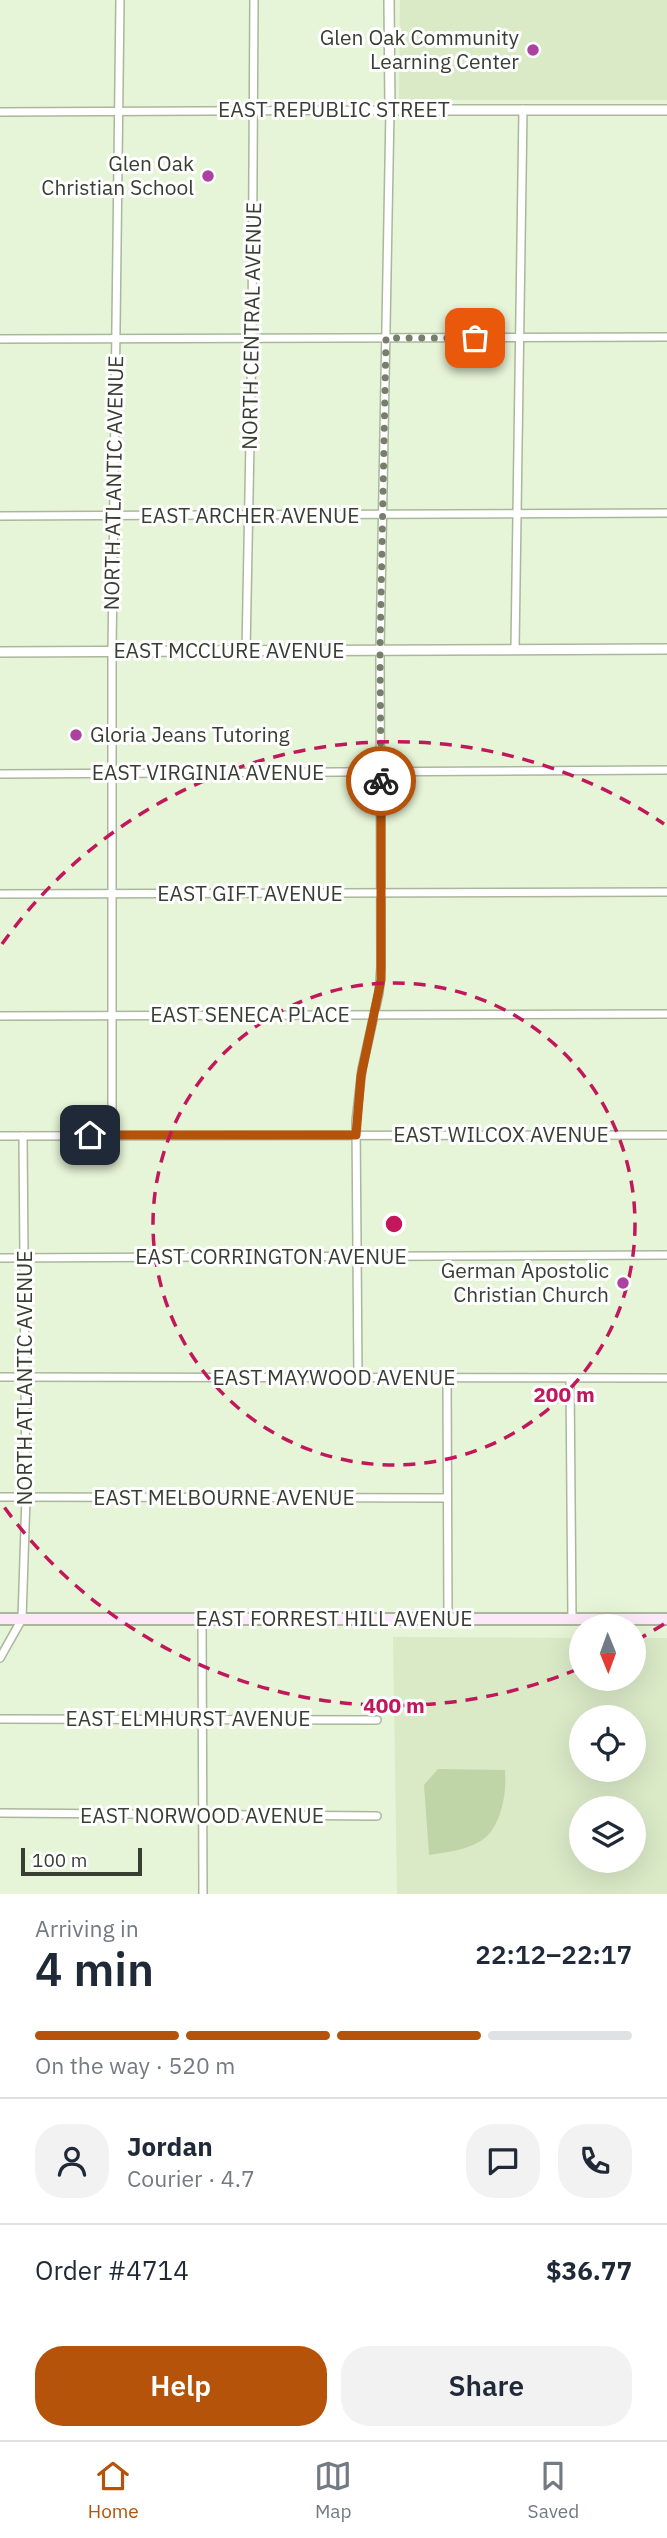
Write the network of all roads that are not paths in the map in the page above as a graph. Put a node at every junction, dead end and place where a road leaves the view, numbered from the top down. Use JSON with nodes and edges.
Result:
{"nodes":[{"id":1,"x":120,"y":0,"type":"edge"},
{"id":2,"x":254,"y":0,"type":"edge"},
{"id":3,"x":389,"y":0,"type":"edge"},
{"id":4,"x":523,"y":109,"type":"junction"},
{"id":5,"x":254,"y":110,"type":"junction"},
{"id":6,"x":390,"y":110,"type":"junction"},
{"id":7,"x":667,"y":110,"type":"edge"},
{"id":8,"x":120,"y":111,"type":"junction"},
{"id":9,"x":0,"y":112,"type":"edge"},
{"id":10,"x":520,"y":337,"type":"junction"},
{"id":11,"x":667,"y":337,"type":"edge"},
{"id":12,"x":252,"y":338,"type":"junction"},
{"id":13,"x":386,"y":338,"type":"junction"},
{"id":14,"x":0,"y":339,"type":"edge"},
{"id":15,"x":117,"y":339,"type":"junction"},
{"id":16,"x":667,"y":513,"type":"edge"},
{"id":17,"x":517,"y":514,"type":"junction"},
{"id":18,"x":249,"y":515,"type":"junction"},
{"id":19,"x":383,"y":515,"type":"junction"},
{"id":20,"x":0,"y":516,"type":"edge"},
{"id":21,"x":113,"y":517,"type":"junction"},
{"id":22,"x":667,"y":649,"type":"edge"},
{"id":23,"x":514,"y":650,"type":"junction"},
{"id":24,"x":380,"y":651,"type":"junction"},
{"id":25,"x":0,"y":652,"type":"edge"},
{"id":26,"x":112,"y":652,"type":"junction"},
{"id":27,"x":246,"y":652,"type":"junction"},
{"id":28,"x":667,"y":770,"type":"edge"},
{"id":29,"x":381,"y":772,"type":"junction"},
{"id":30,"x":111,"y":773,"type":"junction"},
{"id":31,"x":0,"y":774,"type":"edge"},
{"id":32,"x":667,"y":892,"type":"edge"},
{"id":33,"x":381,"y":893,"type":"junction"},
{"id":34,"x":0,"y":894,"type":"edge"},
{"id":35,"x":111,"y":894,"type":"junction"},
{"id":36,"x":667,"y":1014,"type":"edge"},
{"id":37,"x":111,"y":1015,"type":"junction"},
{"id":38,"x":373,"y":1015,"type":"junction"},
{"id":39,"x":0,"y":1016,"type":"edge"},
{"id":40,"x":112,"y":1135,"type":"junction"},
{"id":41,"x":356,"y":1135,"type":"junction"},
{"id":42,"x":667,"y":1135,"type":"edge"},
{"id":43,"x":0,"y":1136,"type":"edge"},
{"id":44,"x":23,"y":1136,"type":"junction"},
{"id":45,"x":667,"y":1255,"type":"edge"},
{"id":46,"x":357,"y":1257,"type":"junction"},
{"id":47,"x":0,"y":1258,"type":"edge"},
{"id":48,"x":24,"y":1258,"type":"junction"},
{"id":49,"x":0,"y":1377,"type":"edge"},
{"id":50,"x":26,"y":1377,"type":"junction"},
{"id":51,"x":358,"y":1377,"type":"junction"},
{"id":52,"x":447,"y":1378,"type":"junction"},
{"id":53,"x":570,"y":1378,"type":"junction"},
{"id":54,"x":667,"y":1378,"type":"edge"},
{"id":55,"x":0,"y":1497,"type":"edge"},
{"id":56,"x":26,"y":1497,"type":"junction"},
{"id":57,"x":447,"y":1498,"type":"junction"},
{"id":58,"x":572,"y":1614,"type":"edge"},
{"id":59,"x":0,"y":1619,"type":"edge"},
{"id":60,"x":22,"y":1619,"type":"junction"},
{"id":61,"x":202,"y":1619,"type":"junction"},
{"id":62,"x":448,"y":1619,"type":"junction"},
{"id":63,"x":569,"y":1619,"type":"edge"},
{"id":64,"x":646,"y":1619,"type":"edge"},
{"id":65,"x":667,"y":1619,"type":"edge"},
{"id":66,"x":0,"y":1658,"type":"edge"},
{"id":67,"x":0,"y":1719,"type":"edge"},
{"id":68,"x":202,"y":1719,"type":"junction"},
{"id":69,"x":376,"y":1720,"type":"dead end"},
{"id":70,"x":0,"y":1815,"type":"edge"},
{"id":71,"x":203,"y":1816,"type":"junction"},
{"id":72,"x":377,"y":1816,"type":"dead end"},
{"id":73,"x":204,"y":1894,"type":"edge"}],
"edges":[{"from":1,"to":8,"type":"street","name":"NORTH ATLANTIC AVENUE"},
{"from":2,"to":5,"type":"street","name":"NORTH CENTRAL AVENUE"},
{"from":3,"to":6,"type":"street"},
{"from":4,"to":6,"type":"street","name":"EAST REPUBLIC STREET"},
{"from":4,"to":7,"type":"street","name":"EAST REPUBLIC STREET"},
{"from":4,"to":10,"type":"street"},
{"from":5,"to":6,"type":"street","name":"EAST REPUBLIC STREET"},
{"from":5,"to":8,"type":"street","name":"EAST REPUBLIC STREET"},
{"from":5,"to":12,"type":"street","name":"NORTH CENTRAL AVENUE"},
{"from":6,"to":13,"type":"street"},
{"from":8,"to":9,"type":"street","name":"EAST REPUBLIC STREET"},
{"from":8,"to":15,"type":"street","name":"NORTH ATLANTIC AVENUE"},
{"from":10,"to":11,"type":"street"},
{"from":10,"to":13,"type":"street"},
{"from":10,"to":17,"type":"street"},
{"from":12,"to":13,"type":"street"},
{"from":12,"to":15,"type":"street"},
{"from":12,"to":18,"type":"street","name":"NORTH CENTRAL AVENUE"},
{"from":13,"to":19,"type":"street"},
{"from":14,"to":15,"type":"street"},
{"from":15,"to":21,"type":"street","name":"NORTH ATLANTIC AVENUE"},
{"from":16,"to":17,"type":"street","name":"EAST ARCHER AVENUE"},
{"from":17,"to":19,"type":"street","name":"EAST ARCHER AVENUE"},
{"from":17,"to":23,"type":"street"},
{"from":18,"to":19,"type":"street","name":"EAST ARCHER AVENUE"},
{"from":18,"to":21,"type":"street","name":"EAST ARCHER AVENUE"},
{"from":18,"to":27,"type":"street","name":"NORTH CENTRAL AVENUE"},
{"from":19,"to":24,"type":"street"},
{"from":20,"to":21,"type":"street","name":"EAST ARCHER AVENUE"},
{"from":21,"to":26,"type":"street","name":"NORTH ATLANTIC AVENUE"},
{"from":22,"to":23,"type":"street","name":"EAST MCCLURE AVENUE"},
{"from":23,"to":24,"type":"street","name":"EAST MCCLURE AVENUE"},
{"from":24,"to":27,"type":"street","name":"EAST MCCLURE AVENUE"},
{"from":24,"to":29,"type":"street"},
{"from":25,"to":26,"type":"street","name":"EAST MCCLURE AVENUE"},
{"from":26,"to":27,"type":"street","name":"EAST MCCLURE AVENUE"},
{"from":26,"to":30,"type":"street","name":"NORTH ATLANTIC AVENUE"},
{"from":28,"to":29,"type":"street","name":"EAST VIRGINIA AVENUE"},
{"from":29,"to":30,"type":"street","name":"EAST VIRGINIA AVENUE"},
{"from":29,"to":33,"type":"street"},
{"from":30,"to":31,"type":"street","name":"EAST VIRGINIA AVENUE"},
{"from":30,"to":35,"type":"street","name":"NORTH ATLANTIC AVENUE"},
{"from":32,"to":33,"type":"street","name":"EAST GIFT AVENUE"},
{"from":33,"to":35,"type":"street","name":"EAST GIFT AVENUE"},
{"from":33,"to":38,"type":"street"},
{"from":34,"to":35,"type":"street","name":"EAST GIFT AVENUE"},
{"from":35,"to":37,"type":"street","name":"NORTH ATLANTIC AVENUE"},
{"from":36,"to":38,"type":"street","name":"EAST SENECA PLACE"},
{"from":37,"to":38,"type":"street","name":"EAST SENECA PLACE"},
{"from":37,"to":39,"type":"street","name":"EAST SENECA PLACE"},
{"from":37,"to":40,"type":"street","name":"NORTH ATLANTIC AVENUE"},
{"from":38,"to":41,"type":"street"},
{"from":40,"to":41,"type":"street","name":"EAST WILCOX AVENUE"},
{"from":40,"to":44,"type":"street","name":"EAST WILCOX AVENUE"},
{"from":41,"to":42,"type":"street","name":"EAST WILCOX AVENUE"},
{"from":41,"to":46,"type":"street"},
{"from":43,"to":44,"type":"street","name":"EAST WILCOX AVENUE"},
{"from":44,"to":48,"type":"street","name":"NORTH ATLANTIC AVENUE"},
{"from":45,"to":46,"type":"street","name":"EAST CORRINGTON AVENUE"},
{"from":46,"to":48,"type":"street","name":"EAST CORRINGTON AVENUE"},
{"from":46,"to":51,"type":"street"},
{"from":47,"to":48,"type":"street","name":"EAST CORRINGTON AVENUE"},
{"from":48,"to":50,"type":"street","name":"NORTH ATLANTIC AVENUE"},
{"from":49,"to":50,"type":"street","name":"EAST MAYWOOD AVENUE"},
{"from":50,"to":51,"type":"street","name":"EAST MAYWOOD AVENUE"},
{"from":50,"to":56,"type":"street","name":"NORTH ATLANTIC AVENUE"},
{"from":51,"to":52,"type":"street","name":"EAST MAYWOOD AVENUE"},
{"from":52,"to":53,"type":"street","name":"EAST MAYWOOD AVENUE"},
{"from":52,"to":57,"type":"street"},
{"from":53,"to":54,"type":"street","name":"EAST MAYWOOD AVENUE"},
{"from":53,"to":58,"type":"street"},
{"from":55,"to":56,"type":"street","name":"EAST MELBOURNE AVENUE"},
{"from":56,"to":57,"type":"street","name":"EAST MELBOURNE AVENUE"},
{"from":56,"to":60,"type":"street","name":"NORTH ATLANTIC AVENUE"},
{"from":57,"to":62,"type":"street"},
{"from":59,"to":60,"type":"main road","name":"EAST FORREST HILL AVENUE"},
{"from":60,"to":61,"type":"main road","name":"EAST FORREST HILL AVENUE"},
{"from":60,"to":66,"type":"street"},
{"from":61,"to":62,"type":"main road","name":"EAST FORREST HILL AVENUE"},
{"from":61,"to":68,"type":"street"},
{"from":62,"to":63,"type":"main road","name":"EAST FORREST HILL AVENUE"},
{"from":64,"to":65,"type":"main road","name":"EAST FORREST HILL AVENUE"},
{"from":67,"to":68,"type":"street","name":"EAST ELMHURST AVENUE"},
{"from":68,"to":69,"type":"street","name":"EAST ELMHURST AVENUE"},
{"from":68,"to":71,"type":"street"},
{"from":70,"to":71,"type":"street","name":"EAST NORWOOD AVENUE"},
{"from":71,"to":72,"type":"street","name":"EAST NORWOOD AVENUE"},
{"from":71,"to":73,"type":"street"}]}
